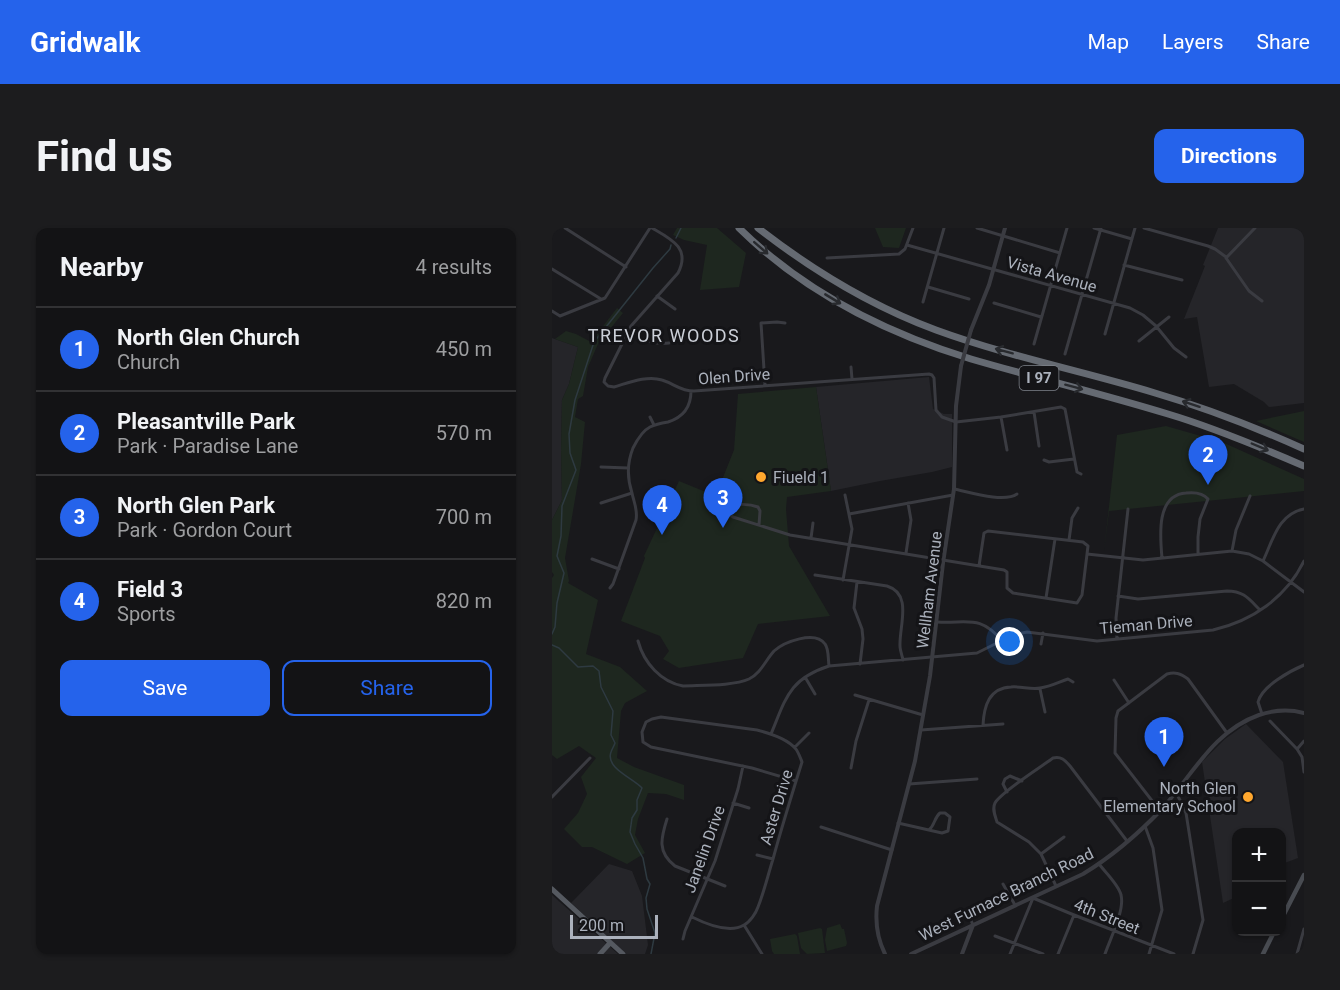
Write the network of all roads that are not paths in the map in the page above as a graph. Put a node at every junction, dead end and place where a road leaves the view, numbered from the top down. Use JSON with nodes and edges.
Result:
{"nodes":[{"id":1,"x":565,"y":228,"type":"edge"},
{"id":2,"x":642,"y":228,"type":"edge"},
{"id":3,"x":740,"y":228,"type":"edge"},
{"id":4,"x":758,"y":228,"type":"edge"},
{"id":5,"x":913,"y":228,"type":"edge"},
{"id":6,"x":944,"y":228,"type":"edge"},
{"id":7,"x":977,"y":228,"type":"edge"},
{"id":8,"x":1005,"y":228,"type":"edge"},
{"id":9,"x":1067,"y":228,"type":"edge"},
{"id":10,"x":1094,"y":228,"type":"edge"},
{"id":11,"x":1135,"y":228,"type":"edge"},
{"id":12,"x":1144,"y":228,"type":"edge"},
{"id":13,"x":1255,"y":228,"type":"edge"},
{"id":14,"x":650,"y":229,"type":"edge"},
{"id":15,"x":1100,"y":229,"type":"edge"},
{"id":16,"x":1003,"y":236,"type":"junction"},
{"id":17,"x":1131,"y":239,"type":"junction"},
{"id":18,"x":907,"y":245,"type":"junction"},
{"id":19,"x":937,"y":253,"type":"junction"},
{"id":20,"x":1060,"y":253,"type":"junction"},
{"id":21,"x":827,"y":258,"type":"dead end"},
{"id":22,"x":1226,"y":258,"type":"junction"},
{"id":23,"x":1124,"y":265,"type":"junction"},
{"id":24,"x":626,"y":267,"type":"junction"},
{"id":25,"x":552,"y":268,"type":"edge"},
{"id":26,"x":994,"y":269,"type":"junction"},
{"id":27,"x":1182,"y":280,"type":"dead end"},
{"id":28,"x":1050,"y":286,"type":"junction"},
{"id":29,"x":928,"y":287,"type":"junction"},
{"id":30,"x":1082,"y":295,"type":"junction"},
{"id":31,"x":657,"y":296,"type":"junction"},
{"id":32,"x":969,"y":298,"type":"dead end"},
{"id":33,"x":602,"y":300,"type":"junction"},
{"id":34,"x":1262,"y":301,"type":"dead end"},
{"id":35,"x":923,"y":302,"type":"dead end"},
{"id":36,"x":994,"y":303,"type":"dead end"},
{"id":37,"x":1112,"y":304,"type":"junction"},
{"id":38,"x":675,"y":309,"type":"dead end"},
{"id":39,"x":552,"y":311,"type":"edge"},
{"id":40,"x":1041,"y":317,"type":"junction"},
{"id":41,"x":1169,"y":317,"type":"dead end"},
{"id":42,"x":785,"y":323,"type":"dead end"},
{"id":43,"x":1156,"y":326,"type":"junction"},
{"id":44,"x":628,"y":332,"type":"junction"},
{"id":45,"x":1105,"y":334,"type":"dead end"},
{"id":46,"x":1139,"y":341,"type":"dead end"},
{"id":47,"x":669,"y":343,"type":"dead end"},
{"id":48,"x":1034,"y":344,"type":"dead end"},
{"id":49,"x":1065,"y":354,"type":"dead end"},
{"id":50,"x":1186,"y":357,"type":"dead end"},
{"id":51,"x":851,"y":367,"type":"dead end"},
{"id":52,"x":852,"y":379,"type":"junction"},
{"id":53,"x":765,"y":385,"type":"junction"},
{"id":54,"x":691,"y":391,"type":"junction"},
{"id":55,"x":1034,"y":412,"type":"junction"},
{"id":56,"x":650,"y":417,"type":"dead end"},
{"id":57,"x":1001,"y":417,"type":"junction"},
{"id":58,"x":956,"y":422,"type":"junction"},
{"id":59,"x":654,"y":425,"type":"junction"},
{"id":60,"x":1039,"y":446,"type":"dead end"},
{"id":61,"x":1304,"y":449,"type":"edge"},
{"id":62,"x":1007,"y":450,"type":"dead end"},
{"id":63,"x":1074,"y":459,"type":"junction"},
{"id":64,"x":1044,"y":460,"type":"dead end"},
{"id":65,"x":1304,"y":466,"type":"edge"},
{"id":66,"x":601,"y":467,"type":"dead end"},
{"id":67,"x":628,"y":468,"type":"junction"},
{"id":68,"x":1081,"y":474,"type":"dead end"},
{"id":69,"x":954,"y":492,"type":"junction"},
{"id":70,"x":632,"y":493,"type":"junction"},
{"id":71,"x":1017,"y":494,"type":"dead end"},
{"id":72,"x":845,"y":495,"type":"dead end"},
{"id":73,"x":1250,"y":496,"type":"dead end"},
{"id":74,"x":908,"y":502,"type":"junction"},
{"id":75,"x":601,"y":503,"type":"dead end"},
{"id":76,"x":1078,"y":508,"type":"dead end"},
{"id":77,"x":1128,"y":509,"type":"dead end"},
{"id":78,"x":1304,"y":509,"type":"edge"},
{"id":79,"x":849,"y":514,"type":"junction"},
{"id":80,"x":813,"y":523,"type":"dead end"},
{"id":81,"x":759,"y":525,"type":"junction"},
{"id":82,"x":811,"y":538,"type":"junction"},
{"id":83,"x":1055,"y":539,"type":"junction"},
{"id":84,"x":1069,"y":540,"type":"junction"},
{"id":85,"x":850,"y":544,"type":"junction"},
{"id":86,"x":1232,"y":551,"type":"junction"},
{"id":87,"x":906,"y":553,"type":"junction"},
{"id":88,"x":1087,"y":554,"type":"junction"},
{"id":89,"x":1198,"y":554,"type":"junction"},
{"id":90,"x":1122,"y":558,"type":"junction"},
{"id":91,"x":1162,"y":558,"type":"junction"},
{"id":92,"x":592,"y":559,"type":"dead end"},
{"id":93,"x":944,"y":560,"type":"junction"},
{"id":94,"x":1263,"y":561,"type":"junction"},
{"id":95,"x":1304,"y":561,"type":"edge"},
{"id":96,"x":979,"y":566,"type":"junction"},
{"id":97,"x":619,"y":569,"type":"junction"},
{"id":98,"x":815,"y":575,"type":"dead end"},
{"id":99,"x":843,"y":579,"type":"junction"},
{"id":100,"x":857,"y":582,"type":"junction"},
{"id":101,"x":1291,"y":583,"type":"junction"},
{"id":102,"x":610,"y":588,"type":"dead end"},
{"id":103,"x":1304,"y":592,"type":"edge"},
{"id":104,"x":1118,"y":596,"type":"junction"},
{"id":105,"x":1046,"y":598,"type":"junction"},
{"id":106,"x":1260,"y":610,"type":"junction"},
{"id":107,"x":936,"y":622,"type":"junction"},
{"id":108,"x":1043,"y":633,"type":"junction"},
{"id":109,"x":1117,"y":639,"type":"junction"},
{"id":110,"x":638,"y":641,"type":"dead end"},
{"id":111,"x":1003,"y":641,"type":"junction"},
{"id":112,"x":1041,"y":644,"type":"dead end"},
{"id":113,"x":933,"y":657,"type":"junction"},
{"id":114,"x":903,"y":660,"type":"junction"},
{"id":115,"x":860,"y":664,"type":"junction"},
{"id":116,"x":1304,"y":665,"type":"edge"},
{"id":117,"x":830,"y":666,"type":"junction"},
{"id":118,"x":804,"y":677,"type":"junction"},
{"id":119,"x":1114,"y":680,"type":"dead end"},
{"id":120,"x":1073,"y":682,"type":"dead end"},
{"id":121,"x":1040,"y":688,"type":"junction"},
{"id":122,"x":815,"y":694,"type":"dead end"},
{"id":123,"x":855,"y":695,"type":"dead end"},
{"id":124,"x":870,"y":699,"type":"junction"},
{"id":125,"x":1129,"y":703,"type":"junction"},
{"id":126,"x":1045,"y":712,"type":"dead end"},
{"id":127,"x":1304,"y":713,"type":"edge"},
{"id":128,"x":1262,"y":714,"type":"junction"},
{"id":129,"x":923,"y":716,"type":"junction"},
{"id":130,"x":1270,"y":722,"type":"dead end"},
{"id":131,"x":1003,"y":724,"type":"dead end"},
{"id":132,"x":982,"y":725,"type":"junction"},
{"id":133,"x":921,"y":730,"type":"junction"},
{"id":134,"x":809,"y":733,"type":"dead end"},
{"id":135,"x":1227,"y":733,"type":"junction"},
{"id":136,"x":771,"y":734,"type":"junction"},
{"id":137,"x":1304,"y":741,"type":"edge"},
{"id":138,"x":795,"y":747,"type":"junction"},
{"id":139,"x":1298,"y":748,"type":"junction"},
{"id":140,"x":590,"y":758,"type":"dead end"},
{"id":141,"x":743,"y":766,"type":"junction"},
{"id":142,"x":851,"y":768,"type":"dead end"},
{"id":143,"x":1304,"y":772,"type":"edge"},
{"id":144,"x":977,"y":779,"type":"dead end"},
{"id":145,"x":796,"y":781,"type":"junction"},
{"id":146,"x":1022,"y":781,"type":"junction"},
{"id":147,"x":909,"y":784,"type":"junction"},
{"id":148,"x":1007,"y":792,"type":"junction"},
{"id":149,"x":1176,"y":792,"type":"junction"},
{"id":150,"x":552,"y":797,"type":"edge"},
{"id":151,"x":733,"y":803,"type":"junction"},
{"id":152,"x":749,"y":808,"type":"dead end"},
{"id":153,"x":1160,"y":811,"type":"junction"},
{"id":154,"x":667,"y":819,"type":"dead end"},
{"id":155,"x":898,"y":823,"type":"junction"},
{"id":156,"x":1145,"y":826,"type":"junction"},
{"id":157,"x":821,"y":827,"type":"dead end"},
{"id":158,"x":930,"y":830,"type":"junction"},
{"id":159,"x":1064,"y":837,"type":"dead end"},
{"id":160,"x":1127,"y":841,"type":"junction"},
{"id":161,"x":892,"y":850,"type":"junction"},
{"id":162,"x":1041,"y":854,"type":"junction"},
{"id":163,"x":757,"y":855,"type":"dead end"},
{"id":164,"x":772,"y":860,"type":"junction"},
{"id":165,"x":1099,"y":864,"type":"junction"},
{"id":166,"x":1304,"y":875,"type":"edge"},
{"id":167,"x":708,"y":879,"type":"junction"},
{"id":168,"x":1003,"y":884,"type":"dead end"},
{"id":169,"x":724,"y":886,"type":"dead end"},
{"id":170,"x":1056,"y":886,"type":"junction"},
{"id":171,"x":552,"y":889,"type":"edge"},
{"id":172,"x":1033,"y":898,"type":"junction"},
{"id":173,"x":1014,"y":905,"type":"junction"},
{"id":174,"x":1286,"y":909,"type":"edge"},
{"id":175,"x":967,"y":911,"type":"dead end"},
{"id":176,"x":1074,"y":915,"type":"junction"},
{"id":177,"x":692,"y":917,"type":"junction"},
{"id":178,"x":744,"y":925,"type":"junction"},
{"id":179,"x":973,"y":925,"type":"junction"},
{"id":180,"x":1304,"y":928,"type":"edge"},
{"id":181,"x":1114,"y":931,"type":"junction"},
{"id":182,"x":995,"y":936,"type":"dead end"},
{"id":183,"x":1272,"y":936,"type":"edge"},
{"id":184,"x":683,"y":939,"type":"dead end"},
{"id":185,"x":610,"y":943,"type":"junction"},
{"id":186,"x":1015,"y":943,"type":"junction"},
{"id":187,"x":1152,"y":946,"type":"junction"},
{"id":188,"x":600,"y":954,"type":"edge"},
{"id":189,"x":622,"y":954,"type":"edge"},
{"id":190,"x":762,"y":954,"type":"edge"},
{"id":191,"x":885,"y":954,"type":"edge"},
{"id":192,"x":913,"y":954,"type":"edge"},
{"id":193,"x":962,"y":954,"type":"edge"},
{"id":194,"x":1010,"y":954,"type":"edge"},
{"id":195,"x":1043,"y":954,"type":"edge"},
{"id":196,"x":1058,"y":954,"type":"edge"},
{"id":197,"x":1105,"y":954,"type":"edge"},
{"id":198,"x":1149,"y":954,"type":"edge"},
{"id":199,"x":1174,"y":954,"type":"edge"},
{"id":200,"x":1193,"y":954,"type":"edge"},
{"id":201,"x":1263,"y":954,"type":"edge"},
{"id":202,"x":1297,"y":954,"type":"edge"}],
"edges":[{"from":1,"to":24,"type":"street"},
{"from":2,"to":14,"type":"street","name":"Olen Drive"},
{"from":3,"to":65,"type":"highway","number":"I 97","one_way":true},
{"from":61,"to":4,"type":"highway","number":"I 97","one_way":true},
{"from":5,"to":18,"type":"street"},
{"from":6,"to":19,"type":"street"},
{"from":7,"to":16,"type":"street"},
{"from":8,"to":16,"type":"street","name":"Wellham Avenue"},
{"from":9,"to":20,"type":"street"},
{"from":10,"to":15,"type":"street"},
{"from":11,"to":17,"type":"street"},
{"from":12,"to":22,"type":"street"},
{"from":13,"to":22,"type":"street"},
{"from":14,"to":24,"type":"street"},
{"from":14,"to":31,"type":"street","name":"Olen Drive"},
{"from":15,"to":17,"type":"street"},
{"from":15,"to":30,"type":"street"},
{"from":16,"to":20,"type":"street"},
{"from":16,"to":26,"type":"street","name":"Wellham Avenue"},
{"from":17,"to":23,"type":"street"},
{"from":18,"to":19,"type":"street","name":"Vista Avenue"},
{"from":18,"to":21,"type":"street"},
{"from":19,"to":26,"type":"street","name":"Vista Avenue"},
{"from":19,"to":29,"type":"street"},
{"from":20,"to":28,"type":"street"},
{"from":22,"to":34,"type":"street"},
{"from":23,"to":27,"type":"street"},
{"from":23,"to":37,"type":"street"},
{"from":24,"to":33,"type":"street"},
{"from":25,"to":33,"type":"street"},
{"from":26,"to":28,"type":"street","name":"Vista Avenue"},
{"from":26,"to":58,"type":"street","name":"Wellham Avenue","bridge":true},
{"from":28,"to":30,"type":"street","name":"Vista Avenue"},
{"from":28,"to":40,"type":"street"},
{"from":29,"to":32,"type":"street"},
{"from":29,"to":35,"type":"street"},
{"from":30,"to":37,"type":"street","name":"Vista Avenue"},
{"from":30,"to":49,"type":"street"},
{"from":31,"to":38,"type":"street"},
{"from":31,"to":44,"type":"street","name":"Olen Drive"},
{"from":33,"to":39,"type":"street"},
{"from":36,"to":40,"type":"street"},
{"from":37,"to":43,"type":"street","name":"Vista Avenue"},
{"from":37,"to":45,"type":"street"},
{"from":40,"to":48,"type":"street"},
{"from":41,"to":43,"type":"street"},
{"from":42,"to":53,"type":"street"},
{"from":43,"to":46,"type":"street"},
{"from":43,"to":50,"type":"street","name":"Vista Avenue"},
{"from":44,"to":47,"type":"street"},
{"from":44,"to":54,"type":"street","name":"Olen Drive"},
{"from":51,"to":52,"type":"street"},
{"from":52,"to":53,"type":"street","name":"Olen Drive"},
{"from":52,"to":58,"type":"street","name":"Olen Drive"},
{"from":53,"to":54,"type":"street","name":"Olen Drive"},
{"from":54,"to":59,"type":"street"},
{"from":55,"to":57,"type":"street"},
{"from":55,"to":60,"type":"street"},
{"from":55,"to":63,"type":"street"},
{"from":56,"to":59,"type":"street"},
{"from":57,"to":58,"type":"street"},
{"from":57,"to":62,"type":"street"},
{"from":58,"to":69,"type":"street","name":"Wellham Avenue"},
{"from":59,"to":67,"type":"street"},
{"from":63,"to":64,"type":"street"},
{"from":63,"to":68,"type":"street"},
{"from":66,"to":67,"type":"street"},
{"from":67,"to":70,"type":"street"},
{"from":69,"to":71,"type":"street"},
{"from":69,"to":74,"type":"street"},
{"from":69,"to":93,"type":"street","name":"Wellham Avenue"},
{"from":70,"to":75,"type":"street"},
{"from":70,"to":97,"type":"street"},
{"from":72,"to":79,"type":"street"},
{"from":73,"to":86,"type":"street"},
{"from":74,"to":79,"type":"street"},
{"from":74,"to":87,"type":"street"},
{"from":76,"to":84,"type":"street"},
{"from":77,"to":90,"type":"street"},
{"from":78,"to":94,"type":"street"},
{"from":79,"to":85,"type":"street"},
{"from":80,"to":82,"type":"street"},
{"from":81,"to":81,"type":"street"},
{"from":81,"to":82,"type":"street"},
{"from":82,"to":85,"type":"street"},
{"from":83,"to":84,"type":"street"},
{"from":83,"to":96,"type":"street"},
{"from":83,"to":105,"type":"street"},
{"from":84,"to":88,"type":"street"},
{"from":85,"to":87,"type":"street"},
{"from":85,"to":99,"type":"street"},
{"from":86,"to":89,"type":"street"},
{"from":86,"to":94,"type":"street"},
{"from":87,"to":93,"type":"street"},
{"from":88,"to":90,"type":"street"},
{"from":88,"to":105,"type":"street"},
{"from":89,"to":91,"type":"street"},
{"from":89,"to":91,"type":"street"},
{"from":90,"to":91,"type":"street"},
{"from":90,"to":104,"type":"street"},
{"from":92,"to":97,"type":"street"},
{"from":93,"to":96,"type":"street"},
{"from":93,"to":107,"type":"street","name":"Wellham Avenue"},
{"from":94,"to":101,"type":"street"},
{"from":95,"to":101,"type":"street","name":"Tieman Drive"},
{"from":96,"to":105,"type":"street"},
{"from":97,"to":102,"type":"street"},
{"from":98,"to":99,"type":"street"},
{"from":99,"to":100,"type":"street"},
{"from":100,"to":114,"type":"street"},
{"from":100,"to":115,"type":"street"},
{"from":101,"to":103,"type":"street"},
{"from":101,"to":106,"type":"street","name":"Tieman Drive"},
{"from":104,"to":106,"type":"street"},
{"from":104,"to":109,"type":"street"},
{"from":106,"to":109,"type":"street","name":"Tieman Drive"},
{"from":107,"to":111,"type":"street"},
{"from":107,"to":113,"type":"street","name":"Wellham Avenue"},
{"from":108,"to":109,"type":"street","name":"Tieman Drive"},
{"from":108,"to":111,"type":"street","name":"Tieman Drive"},
{"from":108,"to":112,"type":"street"},
{"from":110,"to":117,"type":"street"},
{"from":111,"to":113,"type":"street","name":"Tieman Drive"},
{"from":113,"to":114,"type":"street","name":"Tieman Drive"},
{"from":113,"to":129,"type":"street","name":"Wellham Avenue"},
{"from":114,"to":115,"type":"street","name":"Tieman Drive"},
{"from":115,"to":117,"type":"street","name":"Tieman Drive"},
{"from":116,"to":128,"type":"street"},
{"from":117,"to":118,"type":"street","name":"Tieman Drive"},
{"from":118,"to":122,"type":"street"},
{"from":118,"to":136,"type":"street"},
{"from":119,"to":125,"type":"street"},
{"from":120,"to":121,"type":"street"},
{"from":121,"to":126,"type":"street"},
{"from":121,"to":132,"type":"street"},
{"from":123,"to":124,"type":"street"},
{"from":124,"to":129,"type":"street"},
{"from":124,"to":142,"type":"street"},
{"from":125,"to":135,"type":"street"},
{"from":125,"to":153,"type":"street"},
{"from":127,"to":128,"type":"street","name":"West Furnace Branch Road"},
{"from":128,"to":135,"type":"street","name":"West Furnace Branch Road"},
{"from":129,"to":133,"type":"street","name":"Wellham Avenue"},
{"from":130,"to":139,"type":"street"},
{"from":131,"to":132,"type":"street"},
{"from":132,"to":133,"type":"street"},
{"from":133,"to":147,"type":"street","name":"Wellham Avenue"},
{"from":134,"to":138,"type":"street"},
{"from":135,"to":149,"type":"street","name":"West Furnace Branch Road"},
{"from":136,"to":138,"type":"street","name":"Aster Drive"},
{"from":136,"to":141,"type":"street","name":"Aster Drive"},
{"from":137,"to":139,"type":"street"},
{"from":138,"to":145,"type":"street","name":"Aster Drive"},
{"from":139,"to":143,"type":"street"},
{"from":140,"to":150,"type":"street"},
{"from":141,"to":145,"type":"street"},
{"from":141,"to":151,"type":"street","name":"Janelin Drive"},
{"from":144,"to":147,"type":"street"},
{"from":145,"to":164,"type":"street","name":"Aster Drive"},
{"from":146,"to":148,"type":"street"},
{"from":146,"to":148,"type":"street"},
{"from":146,"to":160,"type":"street"},
{"from":147,"to":155,"type":"street","name":"Wellham Avenue"},
{"from":148,"to":162,"type":"street","name":"4th Street"},
{"from":149,"to":153,"type":"street","name":"West Furnace Branch Road"},
{"from":149,"to":200,"type":"street"},
{"from":151,"to":152,"type":"street"},
{"from":151,"to":167,"type":"street","name":"Janelin Drive"},
{"from":153,"to":156,"type":"street","name":"West Furnace Branch Road"},
{"from":154,"to":167,"type":"street"},
{"from":155,"to":158,"type":"street"},
{"from":155,"to":161,"type":"street","name":"Wellham Avenue"},
{"from":156,"to":160,"type":"street","name":"West Furnace Branch Road"},
{"from":156,"to":187,"type":"street"},
{"from":157,"to":161,"type":"street"},
{"from":158,"to":158,"type":"street"},
{"from":159,"to":162,"type":"street"},
{"from":160,"to":165,"type":"street","name":"West Furnace Branch Road"},
{"from":161,"to":191,"type":"street","name":"Wellham Avenue"},
{"from":162,"to":170,"type":"street","name":"4th Street"},
{"from":163,"to":164,"type":"street"},
{"from":164,"to":178,"type":"street","name":"Aster Drive"},
{"from":165,"to":170,"type":"street","name":"West Furnace Branch Road"},
{"from":165,"to":181,"type":"street"},
{"from":166,"to":174,"type":"main road"},
{"from":167,"to":169,"type":"street"},
{"from":167,"to":177,"type":"street","name":"Janelin Drive"},
{"from":168,"to":173,"type":"street"},
{"from":170,"to":172,"type":"street","name":"West Furnace Branch Road"},
{"from":171,"to":185,"type":"main road"},
{"from":172,"to":173,"type":"street","name":"West Furnace Branch Road"},
{"from":172,"to":176,"type":"street","name":"4th Street"},
{"from":172,"to":186,"type":"street"},
{"from":173,"to":179,"type":"street","name":"West Furnace Branch Road"},
{"from":175,"to":179,"type":"street"},
{"from":176,"to":181,"type":"street","name":"4th Street"},
{"from":176,"to":196,"type":"street"},
{"from":177,"to":178,"type":"street"},
{"from":177,"to":184,"type":"street","name":"Janelin Drive"},
{"from":178,"to":190,"type":"street"},
{"from":179,"to":192,"type":"street","name":"West Furnace Branch Road"},
{"from":179,"to":193,"type":"street"},
{"from":180,"to":202,"type":"street"},
{"from":181,"to":187,"type":"street","name":"4th Street"},
{"from":181,"to":197,"type":"street"},
{"from":182,"to":186,"type":"street"},
{"from":183,"to":201,"type":"main road"},
{"from":185,"to":188,"type":"main road"},
{"from":185,"to":189,"type":"main road"},
{"from":186,"to":194,"type":"street"},
{"from":186,"to":195,"type":"street"},
{"from":187,"to":198,"type":"street"},
{"from":187,"to":199,"type":"street","name":"4th Street"}]}
